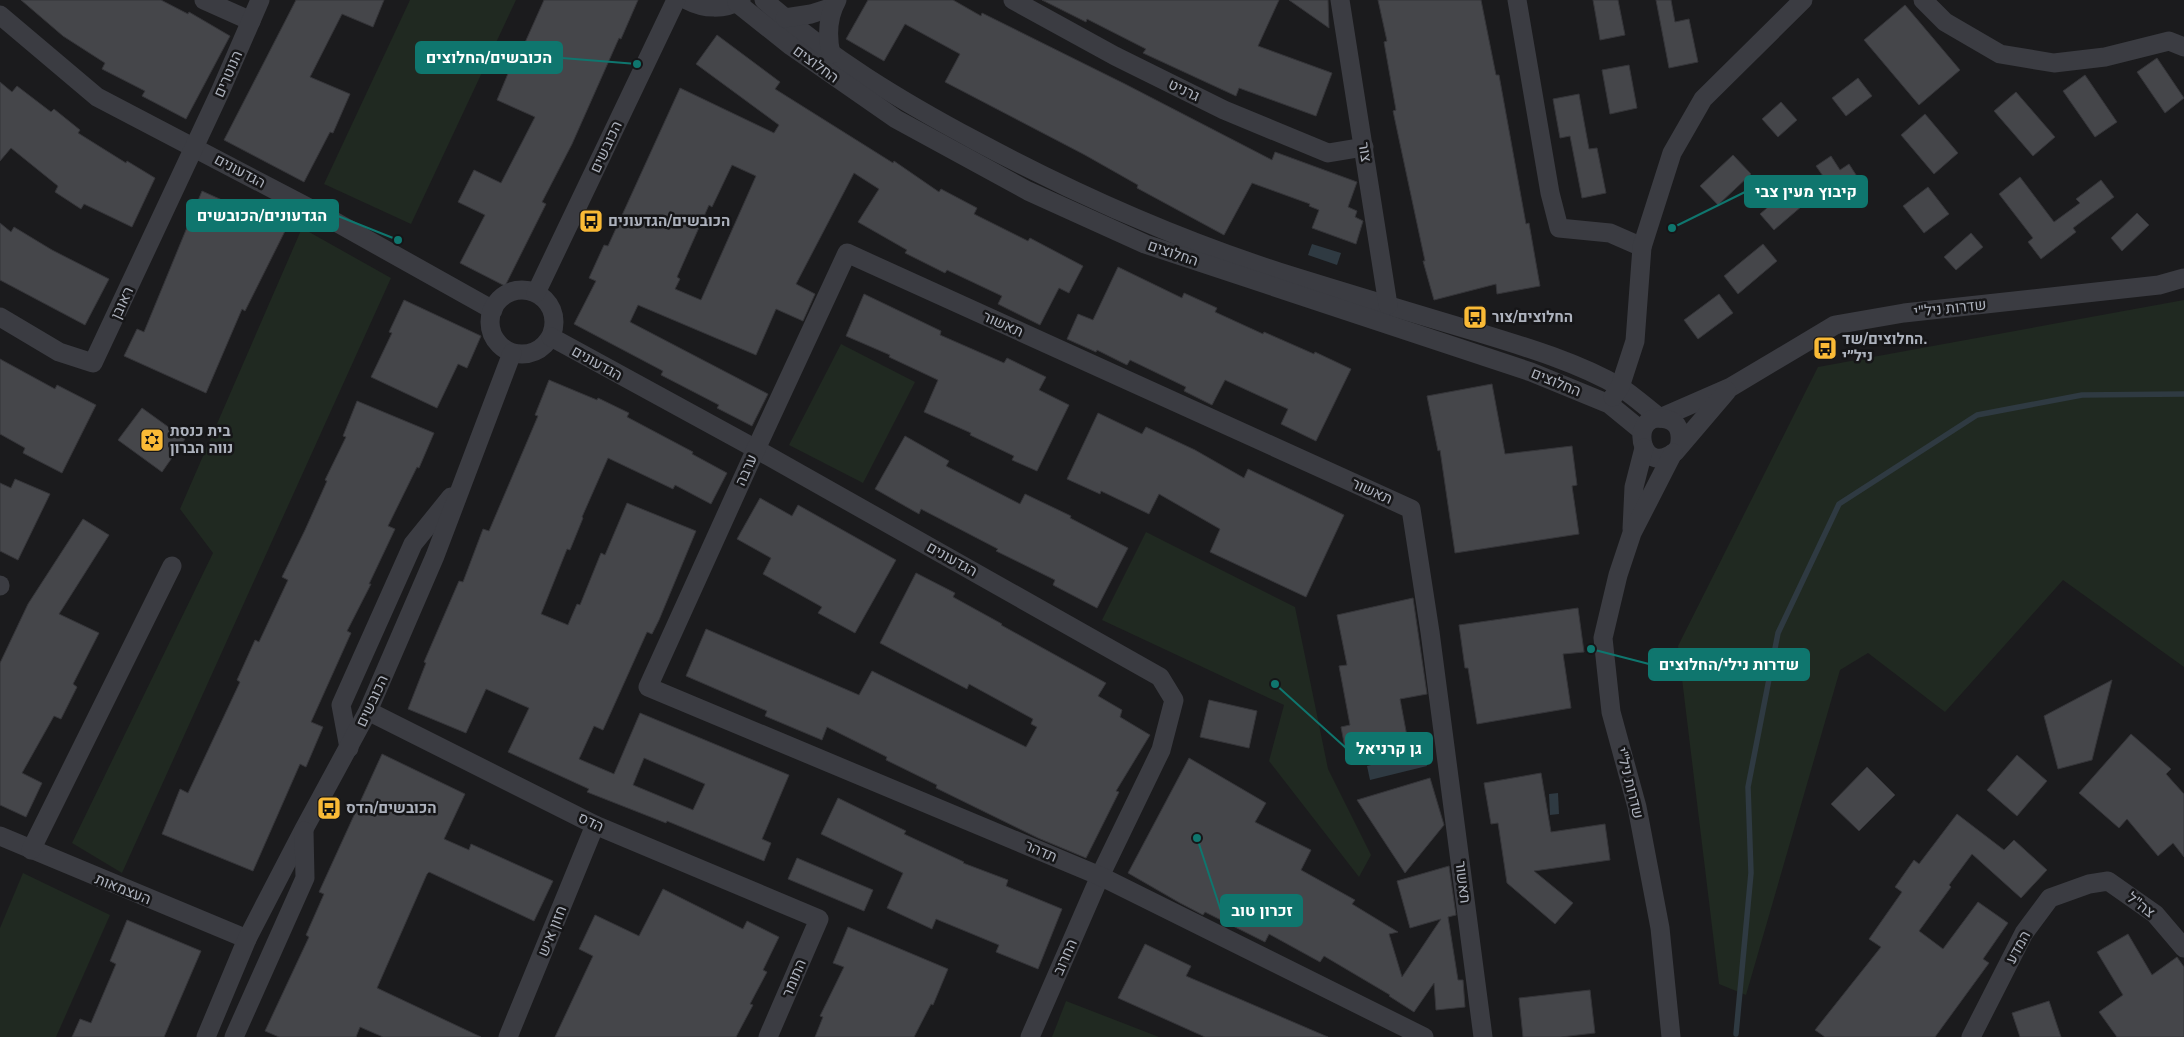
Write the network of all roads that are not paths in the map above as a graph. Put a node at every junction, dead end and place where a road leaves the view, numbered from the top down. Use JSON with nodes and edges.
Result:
{"nodes":[{"id":1,"x":204,"y":0,"type":"edge"},
{"id":2,"x":260,"y":0,"type":"edge"},
{"id":3,"x":676,"y":0,"type":"edge"},
{"id":4,"x":687,"y":0,"type":"edge"},
{"id":5,"x":764,"y":0,"type":"edge"},
{"id":6,"x":1013,"y":0,"type":"edge"},
{"id":7,"x":1340,"y":0,"type":"edge"},
{"id":8,"x":1518,"y":0,"type":"edge"},
{"id":9,"x":1803,"y":0,"type":"edge"},
{"id":10,"x":1923,"y":0,"type":"edge"},
{"id":11,"x":739,"y":1,"type":"edge"},
{"id":12,"x":835,"y":4,"type":"edge"},
{"id":13,"x":0,"y":15,"type":"edge"},
{"id":14,"x":785,"y":18,"type":"junction"},
{"id":15,"x":251,"y":21,"type":"junction"},
{"id":16,"x":2184,"y":47,"type":"edge"},
{"id":17,"x":831,"y":54,"type":"junction"},
{"id":18,"x":194,"y":147,"type":"junction"},
{"id":19,"x":1364,"y":147,"type":"junction"},
{"id":20,"x":1642,"y":247,"type":"junction"},
{"id":21,"x":847,"y":253,"type":"joint"},
{"id":22,"x":2184,"y":278,"type":"edge"},
{"id":23,"x":536,"y":293,"type":"junction"},
{"id":24,"x":1388,"y":305,"type":"junction"},
{"id":25,"x":493,"y":310,"type":"junction"},
{"id":26,"x":0,"y":317,"type":"edge"},
{"id":27,"x":551,"y":337,"type":"junction"},
{"id":28,"x":512,"y":353,"type":"junction"},
{"id":29,"x":1620,"y":387,"type":"junction"},
{"id":30,"x":1731,"y":387,"type":"junction"},
{"id":31,"x":1609,"y":404,"type":"junction"},
{"id":32,"x":1660,"y":418,"type":"junction"},
{"id":33,"x":1643,"y":440,"type":"junction"},
{"id":34,"x":756,"y":449,"type":"junction"},
{"id":35,"x":1676,"y":450,"type":"junction"},
{"id":36,"x":462,"y":485,"type":"junction"},
{"id":37,"x":1632,"y":533,"type":"junction"},
{"id":38,"x":172,"y":566,"type":"dead end"},
{"id":39,"x":648,"y":687,"type":"joint"},
{"id":40,"x":368,"y":711,"type":"junction"},
{"id":41,"x":349,"y":748,"type":"junction"},
{"id":42,"x":596,"y":825,"type":"junction"},
{"id":43,"x":304,"y":829,"type":"junction"},
{"id":44,"x":0,"y":836,"type":"edge"},
{"id":45,"x":31,"y":850,"type":"junction"},
{"id":46,"x":1100,"y":876,"type":"junction"},
{"id":47,"x":2089,"y":884,"type":"joint"},
{"id":48,"x":819,"y":919,"type":"joint"},
{"id":49,"x":247,"y":939,"type":"junction"},
{"id":50,"x":2184,"y":948,"type":"edge"},
{"id":51,"x":206,"y":1037,"type":"edge"},
{"id":52,"x":234,"y":1037,"type":"edge"},
{"id":53,"x":508,"y":1037,"type":"edge"},
{"id":54,"x":768,"y":1037,"type":"edge"},
{"id":55,"x":1030,"y":1037,"type":"edge"},
{"id":56,"x":1424,"y":1037,"type":"edge"},
{"id":57,"x":1483,"y":1037,"type":"edge"},
{"id":58,"x":1670,"y":1037,"type":"edge"},
{"id":59,"x":1971,"y":1037,"type":"edge"}],
"edges":[{"from":1,"to":15,"type":"street"},
{"from":2,"to":15,"type":"street","name":"הנוטרים"},
{"from":3,"to":23,"type":"street","name":"הכובשים"},
{"from":4,"to":11,"type":"street"},
{"from":5,"to":14,"type":"street","name":"החלוצים"},
{"from":6,"to":19,"type":"street","name":"גרניט"},
{"from":7,"to":19,"type":"street","name":"צור"},
{"from":8,"to":20,"type":"street"},
{"from":9,"to":20,"type":"street"},
{"from":10,"to":16,"type":"street"},
{"from":11,"to":31,"type":"street","name":"החלוצים"},
{"from":12,"to":14,"type":"street"},
{"from":12,"to":17,"type":"street"},
{"from":13,"to":18,"type":"street","name":"הגדעונים"},
{"from":14,"to":17,"type":"street","name":"החלוצים"},
{"from":15,"to":18,"type":"street","name":"הנוטרים"},
{"from":17,"to":24,"type":"street","name":"החלוצים"},
{"from":18,"to":25,"type":"street","name":"הגדעונים"},
{"from":18,"to":26,"type":"street","name":"ראובן"},
{"from":19,"to":24,"type":"street","name":"צור"},
{"from":20,"to":29,"type":"street"},
{"from":21,"to":34,"type":"street","name":"ערבה"},
{"from":21,"to":57,"type":"street","name":"תאשור"},
{"from":22,"to":30,"type":"street","name":"שדרות ניל\"י"},
{"from":23,"to":25,"type":"street"},
{"from":23,"to":27,"type":"street"},
{"from":24,"to":29,"type":"street","name":"החלוצים"},
{"from":25,"to":28,"type":"street"},
{"from":27,"to":28,"type":"street"},
{"from":27,"to":34,"type":"street","name":"הגדעונים"},
{"from":28,"to":36,"type":"street","name":"הכובשים"},
{"from":29,"to":31,"type":"street"},
{"from":29,"to":32,"type":"street","name":"החלוצים"},
{"from":30,"to":32,"type":"street","name":"שדרות ניל\"י"},
{"from":30,"to":35,"type":"street","name":"שדרות ניל\"י"},
{"from":31,"to":33,"type":"street","name":"החלוצים"},
{"from":32,"to":33,"type":"street"},
{"from":32,"to":35,"type":"street"},
{"from":33,"to":35,"type":"street"},
{"from":33,"to":37,"type":"street","name":"שדרות ניל\"י"},
{"from":34,"to":39,"type":"street","name":"ערבה"},
{"from":34,"to":46,"type":"street","name":"הגדעונים"},
{"from":35,"to":37,"type":"street","name":"שדרות ניל\"י"},
{"from":36,"to":40,"type":"street","name":"הכובשים"},
{"from":36,"to":41,"type":"street"},
{"from":37,"to":58,"type":"street","name":"שדרות ניל\"י"},
{"from":38,"to":45,"type":"street"},
{"from":39,"to":46,"type":"street","name":"תדהר"},
{"from":40,"to":41,"type":"street","name":"הכובשים"},
{"from":40,"to":42,"type":"street","name":"הדס"},
{"from":41,"to":43,"type":"street","name":"הכובשים"},
{"from":42,"to":48,"type":"street","name":"הדס"},
{"from":42,"to":53,"type":"street","name":"חזון איש"},
{"from":43,"to":49,"type":"street","name":"הכובשים"},
{"from":43,"to":52,"type":"street"},
{"from":44,"to":45,"type":"street","name":"העצמאות"},
{"from":45,"to":49,"type":"street","name":"העצמאות"},
{"from":46,"to":55,"type":"street","name":"החרוב"},
{"from":46,"to":56,"type":"street","name":"תדהר"},
{"from":47,"to":50,"type":"street","name":"צה\"ל"},
{"from":47,"to":59,"type":"street","name":"המדע"},
{"from":48,"to":54,"type":"street","name":"התומר"},
{"from":49,"to":51,"type":"street","name":"הכובשים"}]}
